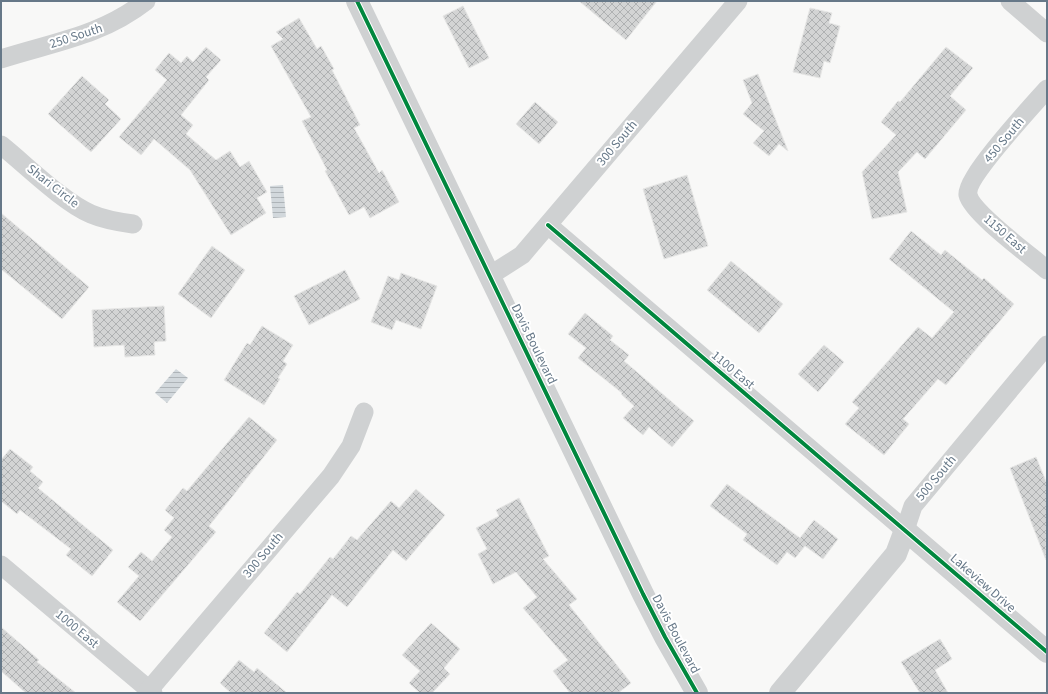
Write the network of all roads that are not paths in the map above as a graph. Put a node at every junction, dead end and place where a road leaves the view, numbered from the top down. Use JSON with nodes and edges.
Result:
{"nodes":[{"id":1,"x":146,"y":1,"type":"edge"},
{"id":2,"x":357,"y":1,"type":"edge"},
{"id":3,"x":738,"y":1,"type":"edge"},
{"id":4,"x":1010,"y":1,"type":"edge"},
{"id":5,"x":1047,"y":33,"type":"edge"},
{"id":6,"x":1,"y":59,"type":"edge"},
{"id":7,"x":1047,"y":89,"type":"edge"},
{"id":8,"x":1,"y":145,"type":"edge"},
{"id":9,"x":968,"y":194,"type":"joint"},
{"id":10,"x":132,"y":224,"type":"dead end"},
{"id":11,"x":548,"y":225,"type":"junction"},
{"id":12,"x":1047,"y":270,"type":"edge"},
{"id":13,"x":490,"y":276,"type":"junction"},
{"id":14,"x":1047,"y":345,"type":"edge"},
{"id":15,"x":364,"y":412,"type":"dead end"},
{"id":16,"x":905,"y":530,"type":"junction"},
{"id":17,"x":1,"y":565,"type":"edge"},
{"id":18,"x":1047,"y":652,"type":"edge"},
{"id":19,"x":151,"y":692,"type":"edge"},
{"id":20,"x":697,"y":693,"type":"edge"},
{"id":21,"x":780,"y":693,"type":"edge"}],
"edges":[{"from":1,"to":6,"type":"street","name":"250 South"},
{"from":2,"to":13,"type":"street","name":"Davis Boulevard"},
{"from":3,"to":11,"type":"street","name":"300 South"},
{"from":4,"to":5,"type":"street"},
{"from":7,"to":9,"type":"street","name":"450 South"},
{"from":8,"to":10,"type":"street","name":"Shari Circle"},
{"from":9,"to":12,"type":"street","name":"1150 East"},
{"from":11,"to":13,"type":"street","name":"300 South"},
{"from":11,"to":16,"type":"street","name":"1100 East"},
{"from":13,"to":20,"type":"street","name":"Davis Boulevard"},
{"from":14,"to":16,"type":"street","name":"500 South"},
{"from":15,"to":19,"type":"street","name":"300 South"},
{"from":16,"to":18,"type":"street","name":"Lakeview Drive"},
{"from":16,"to":21,"type":"street","name":"500 South"},
{"from":17,"to":19,"type":"street","name":"1000 East"}]}
